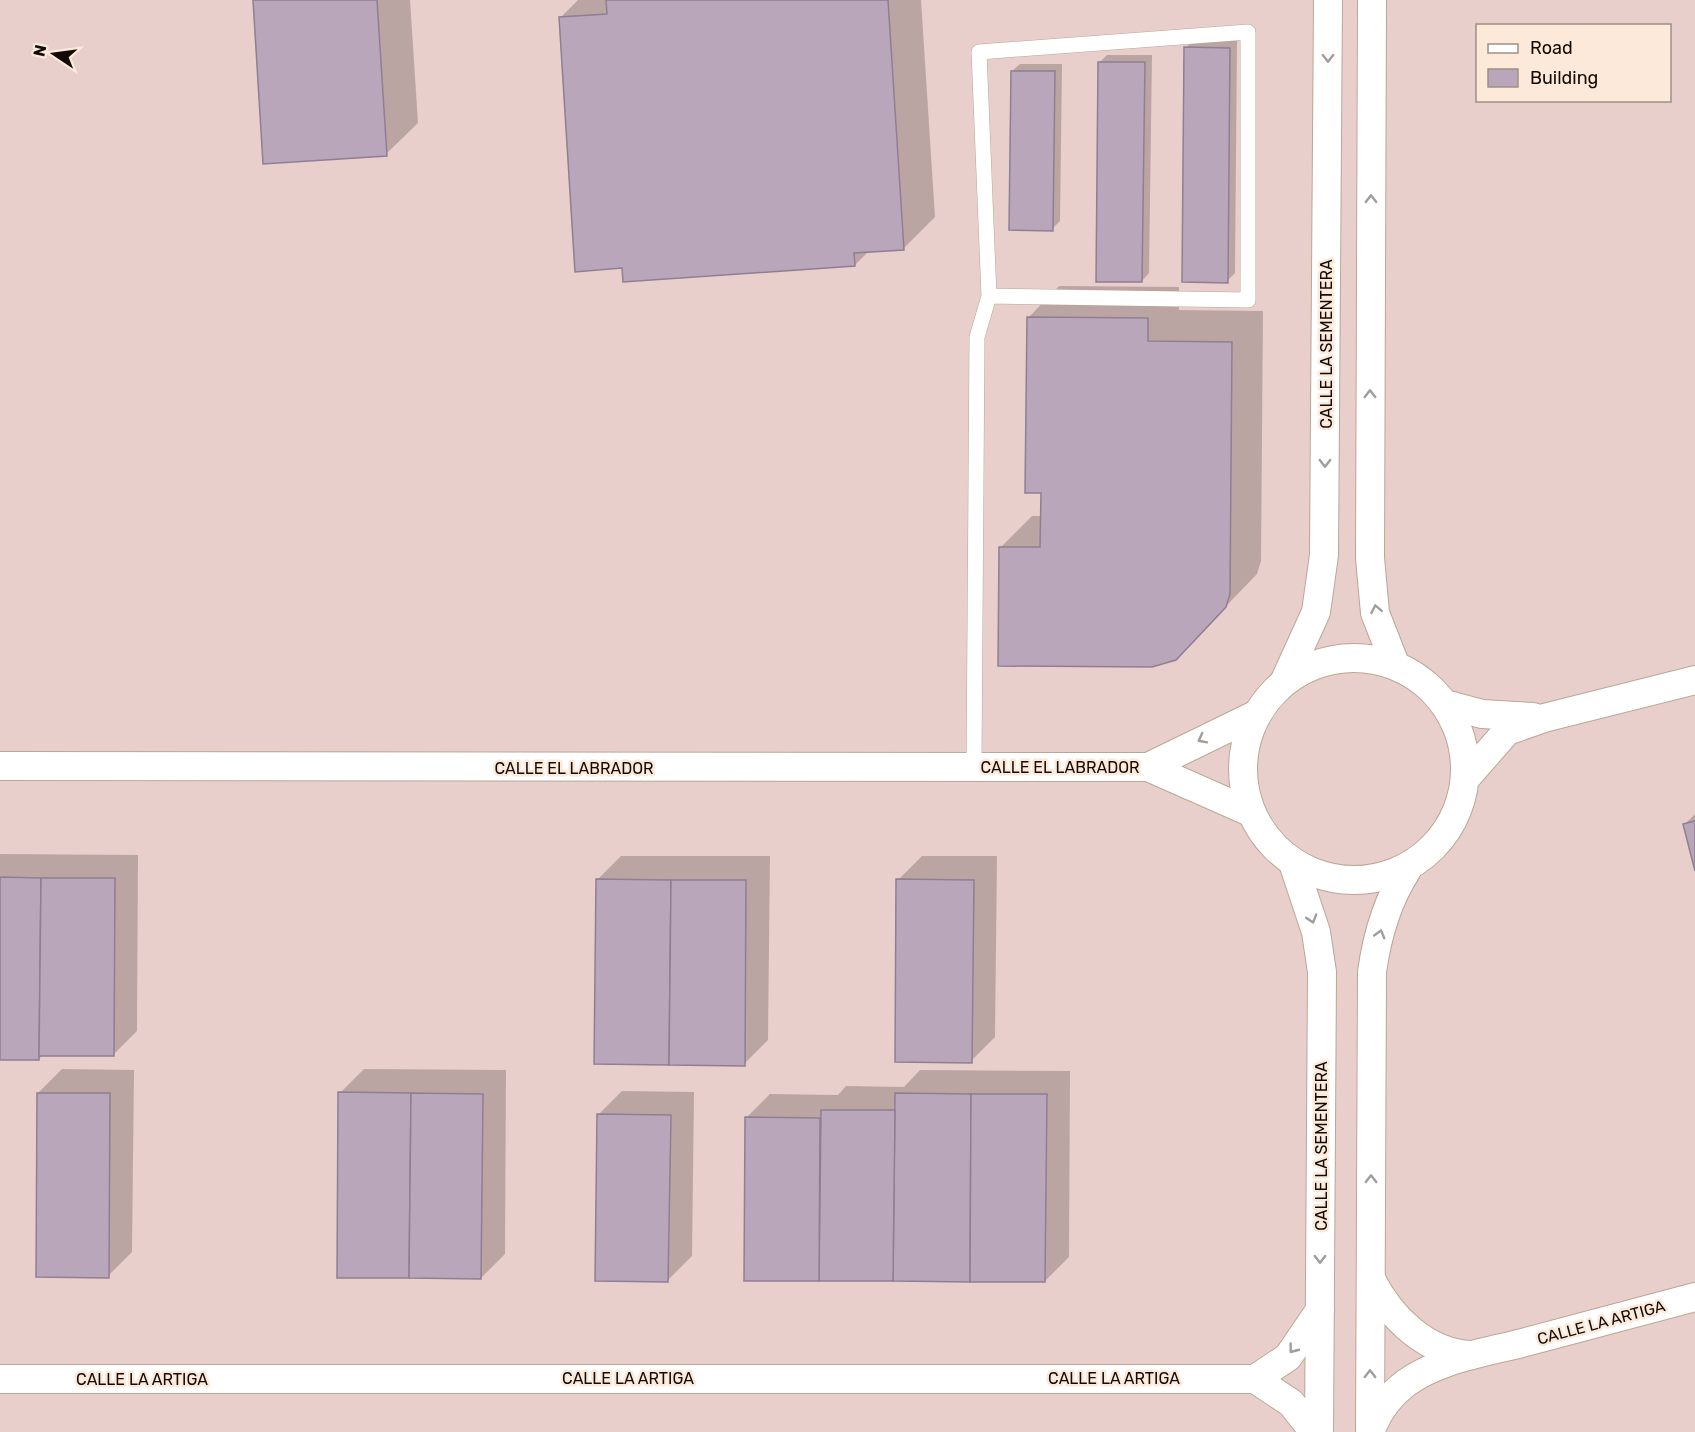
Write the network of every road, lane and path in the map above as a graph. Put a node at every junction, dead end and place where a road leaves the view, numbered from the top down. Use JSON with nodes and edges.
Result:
{"nodes":[{"id":1,"x":1328,"y":0,"type":"edge"},
{"id":2,"x":1372,"y":0,"type":"edge"},
{"id":3,"x":989,"y":296,"type":"junction"},
{"id":4,"x":1395,"y":664,"type":"junction"},
{"id":5,"x":1285,"y":680,"type":"junction"},
{"id":6,"x":1695,"y":680,"type":"edge"},
{"id":7,"x":1445,"y":704,"type":"junction"},
{"id":8,"x":1255,"y":715,"type":"junction"},
{"id":9,"x":1544,"y":718,"type":"junction"},
{"id":10,"x":0,"y":766,"type":"edge"},
{"id":11,"x":974,"y":767,"type":"junction"},
{"id":12,"x":1148,"y":767,"type":"junction"},
{"id":13,"x":1465,"y":779,"type":"junction"},
{"id":14,"x":1250,"y":812,"type":"junction"},
{"id":15,"x":1293,"y":863,"type":"junction"},
{"id":16,"x":1407,"y":870,"type":"junction"},
{"id":17,"x":1370,"y":1278,"type":"junction"},
{"id":18,"x":1695,"y":1297,"type":"edge"},
{"id":19,"x":1320,"y":1310,"type":"junction"},
{"id":20,"x":1471,"y":1355,"type":"junction"},
{"id":21,"x":0,"y":1379,"type":"edge"},
{"id":22,"x":1255,"y":1379,"type":"junction"},
{"id":23,"x":1314,"y":1432,"type":"edge"},
{"id":24,"x":1319,"y":1432,"type":"edge"},
{"id":25,"x":1370,"y":1432,"type":"edge"}],
"edges":[{"from":1,"to":5,"type":"street","name":"CALLE LA SEMENTERA","one_way":true},
{"from":4,"to":2,"type":"street","one_way":true},
{"from":3,"to":3,"type":"lane"},
{"from":3,"to":11,"type":"lane"},
{"from":4,"to":5,"type":"street"},
{"from":4,"to":7,"type":"street"},
{"from":5,"to":8,"type":"street"},
{"from":6,"to":9,"type":"street"},
{"from":7,"to":9,"type":"street"},
{"from":7,"to":13,"type":"street"},
{"from":8,"to":12,"type":"street","name":"CALLE EL LABRADOR","one_way":true},
{"from":8,"to":14,"type":"street"},
{"from":9,"to":13,"type":"street"},
{"from":10,"to":11,"type":"street","name":"CALLE EL LABRADOR"},
{"from":11,"to":12,"type":"street","name":"CALLE EL LABRADOR"},
{"from":12,"to":14,"type":"street","name":"CALLE EL LABRADOR"},
{"from":13,"to":16,"type":"street"},
{"from":14,"to":15,"type":"street"},
{"from":15,"to":16,"type":"street"},
{"from":15,"to":19,"type":"street","name":"CALLE LA SEMENTERA","one_way":true},
{"from":17,"to":16,"type":"street","one_way":true},
{"from":17,"to":20,"type":"street","name":"CALLE LA ARTIGA"},
{"from":25,"to":17,"type":"street","one_way":true},
{"from":18,"to":20,"type":"street","name":"CALLE LA ARTIGA"},
{"from":19,"to":22,"type":"street","one_way":true},
{"from":19,"to":24,"type":"street","name":"CALLE LA SEMENTERA"},
{"from":20,"to":25,"type":"street","name":"CALLE LA ARTIGA"},
{"from":21,"to":22,"type":"street","name":"CALLE LA ARTIGA"},
{"from":22,"to":23,"type":"street"}]}
